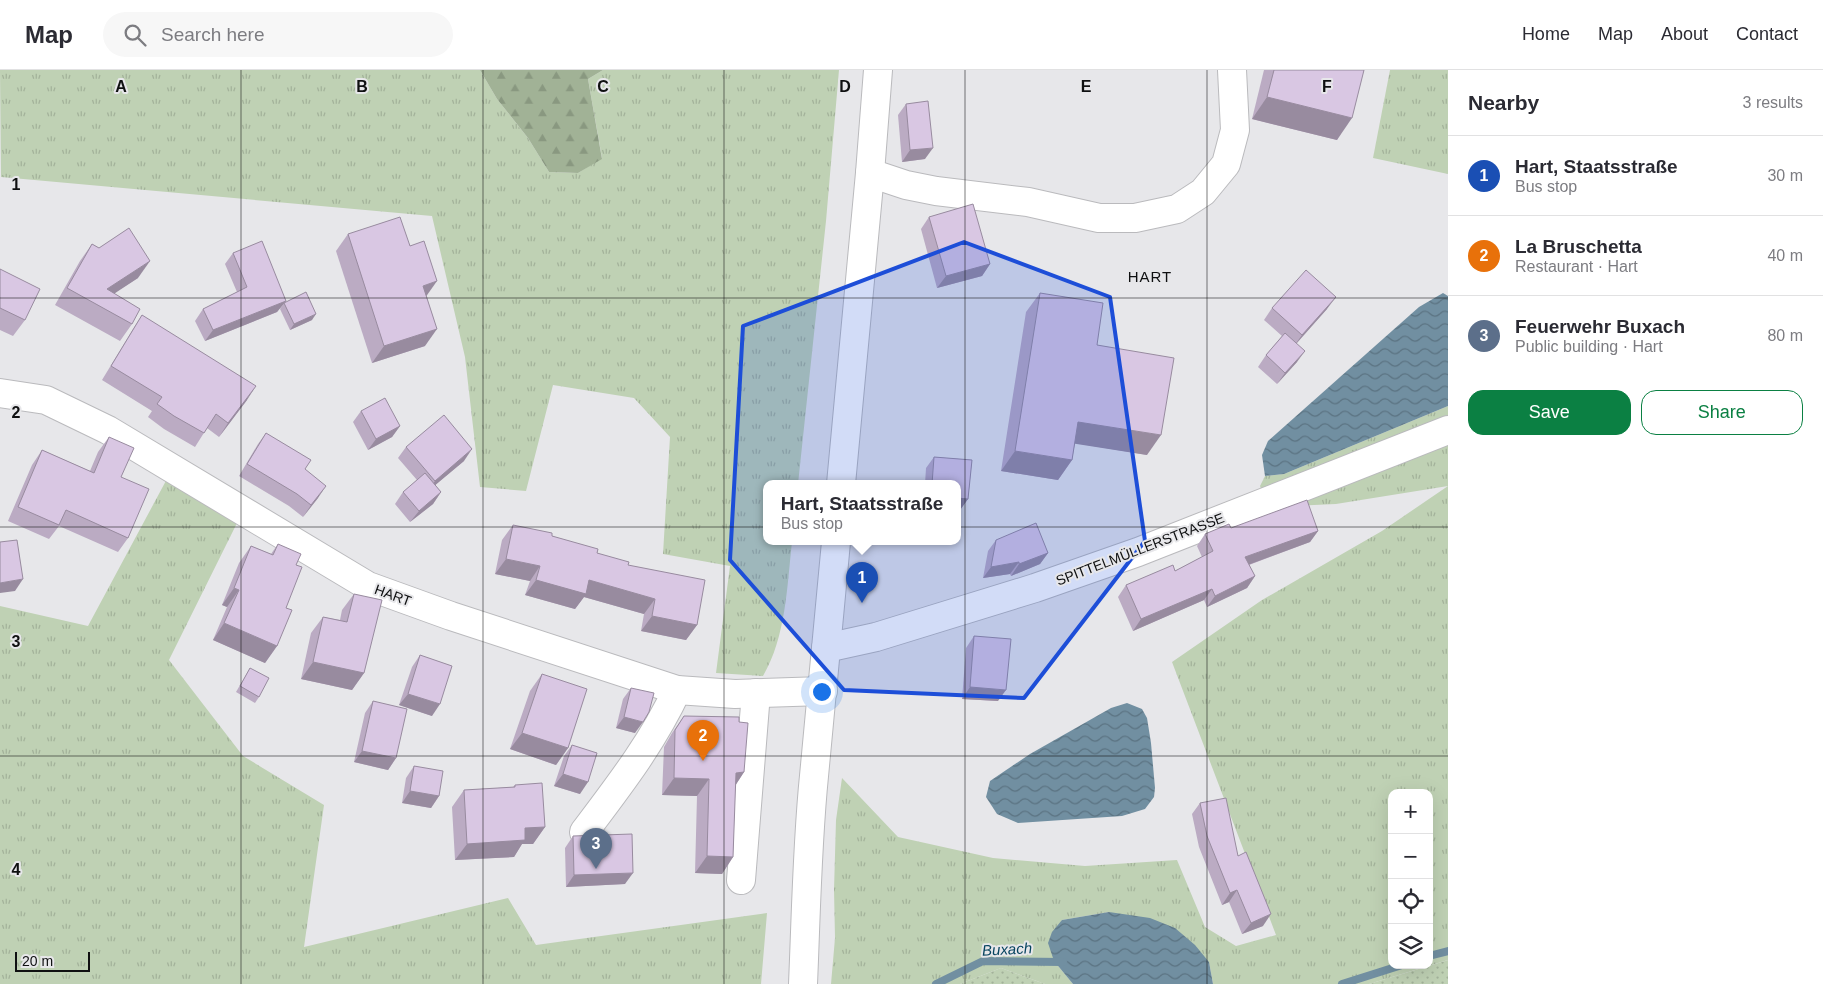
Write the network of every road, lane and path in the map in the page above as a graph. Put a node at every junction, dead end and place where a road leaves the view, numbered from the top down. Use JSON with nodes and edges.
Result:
{"nodes":[{"id":1,"x":878,"y":70,"type":"edge"},
{"id":2,"x":1210,"y":70,"type":"edge"},
{"id":3,"x":1232,"y":79,"type":"edge"},
{"id":4,"x":870,"y":173,"type":"junction"},
{"id":5,"x":0,"y":393,"type":"edge"},
{"id":6,"x":1448,"y":430,"type":"edge"},
{"id":7,"x":841,"y":480,"type":"edge"},
{"id":8,"x":836,"y":545,"type":"edge"},
{"id":9,"x":826,"y":648,"type":"junction"},
{"id":10,"x":677,"y":690,"type":"junction"},
{"id":11,"x":823,"y":691,"type":"junction"},
{"id":12,"x":756,"y":693,"type":"junction"},
{"id":13,"x":584,"y":832,"type":"dead end"},
{"id":14,"x":741,"y":880,"type":"dead end"},
{"id":15,"x":803,"y":984,"type":"edge"}],
"edges":[{"from":1,"to":4,"type":"street"},
{"from":2,"to":3,"type":"street"},
{"from":3,"to":4,"type":"street"},
{"from":4,"to":7,"type":"street"},
{"from":5,"to":10,"type":"street","name":"HART"},
{"from":6,"to":9,"type":"street","name":"SPITTELMÜLLERSTRASSE"},
{"from":8,"to":9,"type":"street"},
{"from":9,"to":11,"type":"street"},
{"from":10,"to":12,"type":"street","name":"HART"},
{"from":10,"to":13,"type":"street"},
{"from":11,"to":12,"type":"street","name":"HART"},
{"from":11,"to":15,"type":"street"},
{"from":12,"to":14,"type":"street"}]}
